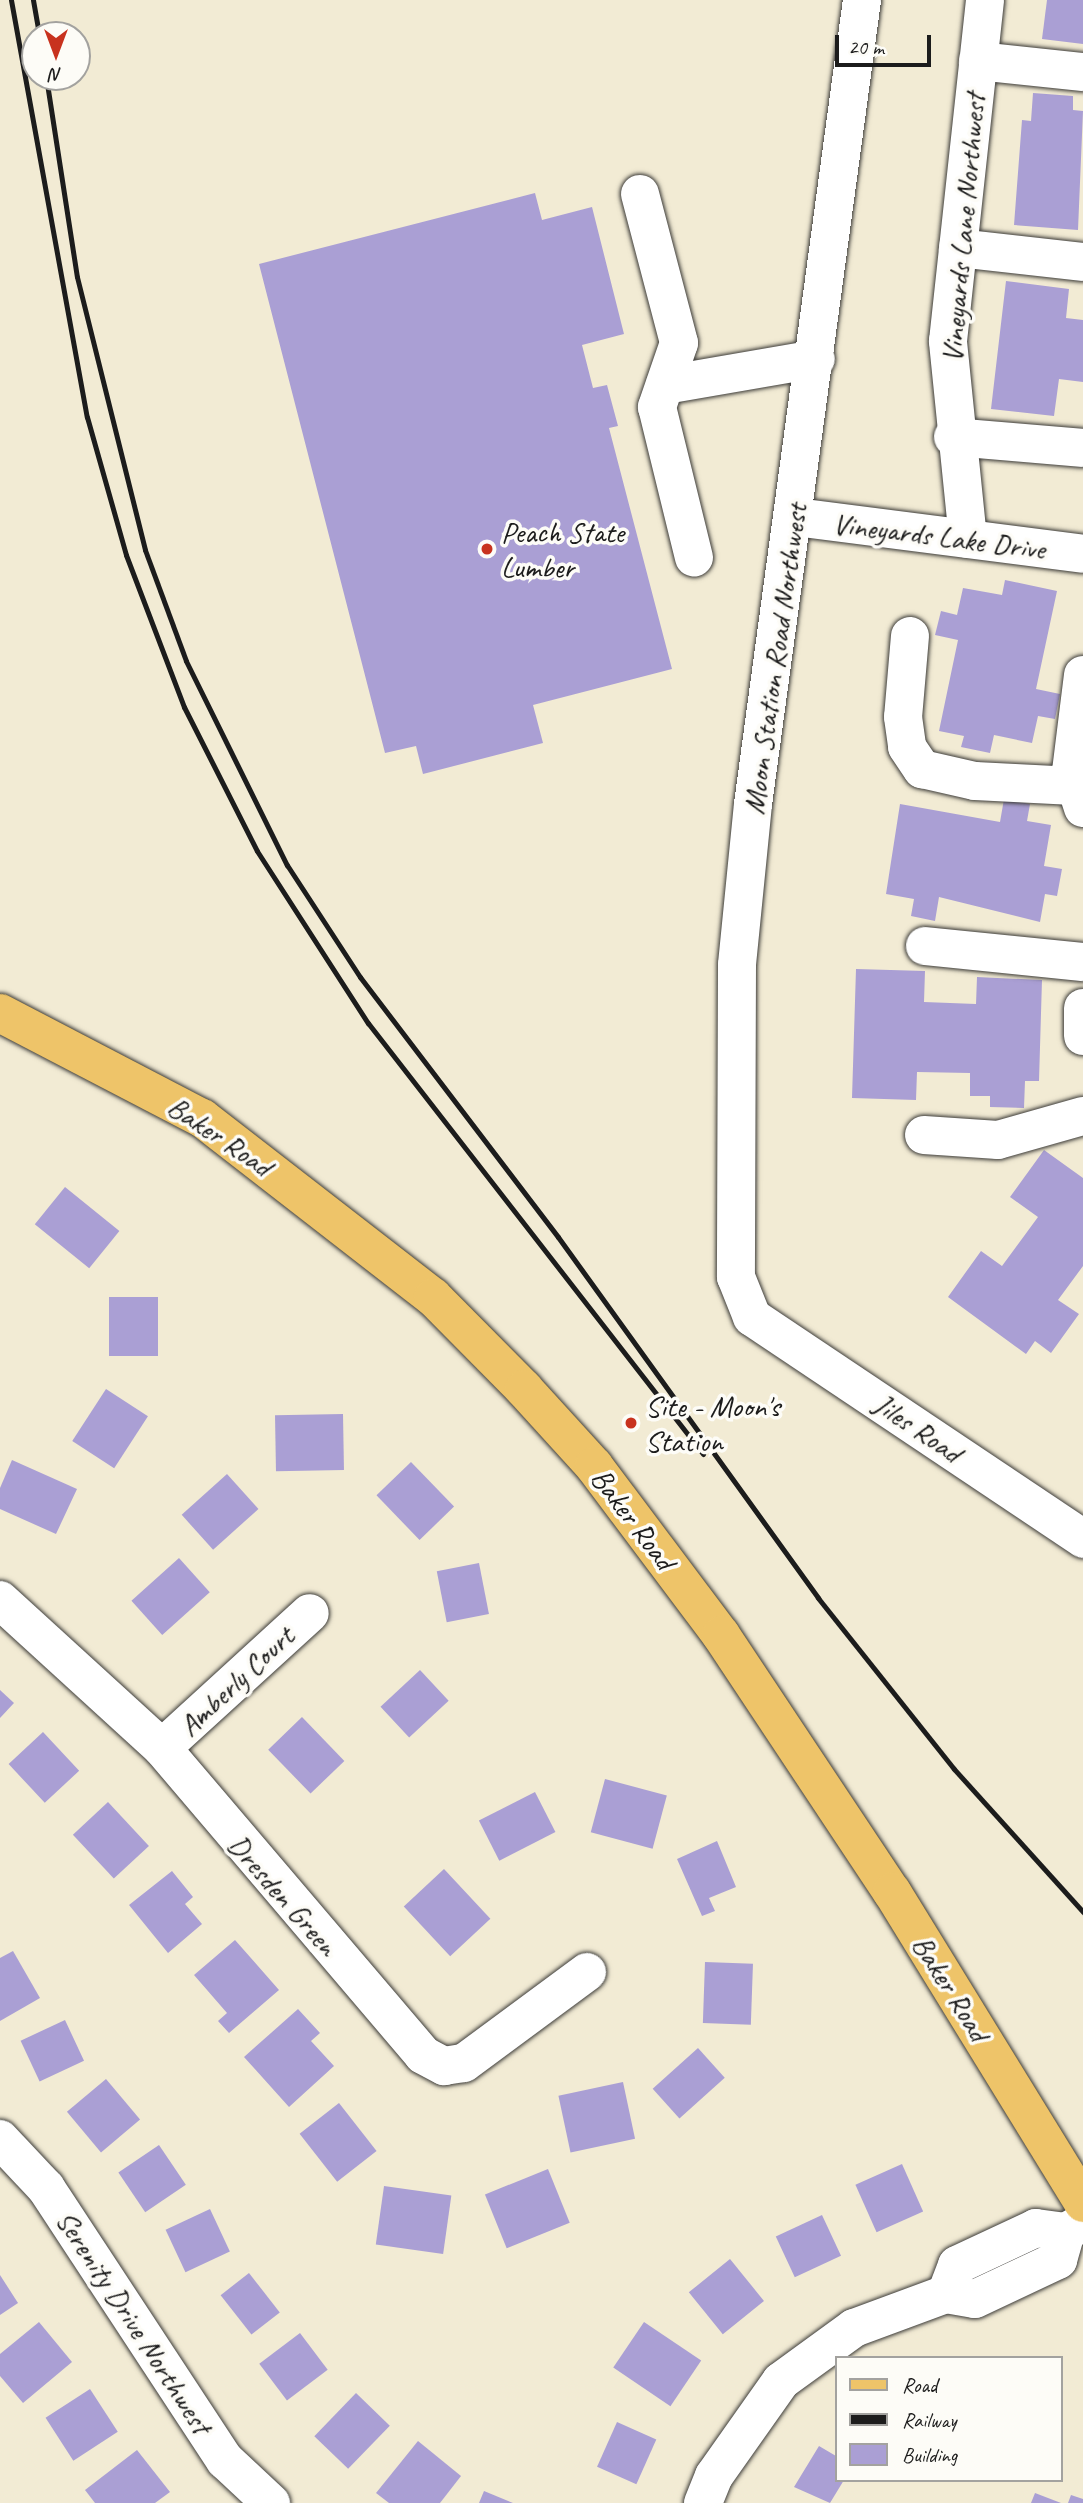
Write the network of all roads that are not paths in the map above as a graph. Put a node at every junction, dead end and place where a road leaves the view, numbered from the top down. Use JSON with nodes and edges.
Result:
{"nodes":[{"id":1,"x":862,"y":0,"type":"edge"},
{"id":2,"x":985,"y":0,"type":"edge"},
{"id":3,"x":978,"y":61,"type":"junction"},
{"id":4,"x":1083,"y":72,"type":"edge"},
{"id":5,"x":640,"y":194,"type":"dead end"},
{"id":6,"x":958,"y":248,"type":"junction"},
{"id":7,"x":1083,"y":262,"type":"edge"},
{"id":8,"x":816,"y":359,"type":"junction"},
{"id":9,"x":665,"y":385,"type":"junction"},
{"id":10,"x":953,"y":437,"type":"junction"},
{"id":11,"x":1083,"y":448,"type":"edge"},
{"id":12,"x":796,"y":517,"type":"junction"},
{"id":13,"x":968,"y":539,"type":"junction"},
{"id":14,"x":1083,"y":554,"type":"edge"},
{"id":15,"x":694,"y":558,"type":"dead end"},
{"id":16,"x":910,"y":636,"type":"dead end"},
{"id":17,"x":1083,"y":674,"type":"edge"},
{"id":18,"x":1079,"y":797,"type":"edge"},
{"id":19,"x":925,"y":946,"type":"dead end"},
{"id":20,"x":1083,"y":962,"type":"edge"},
{"id":21,"x":1083,"y":1008,"type":"edge"},
{"id":22,"x":0,"y":1013,"type":"edge"},
{"id":23,"x":1083,"y":1036,"type":"edge"},
{"id":24,"x":1083,"y":1116,"type":"edge"},
{"id":25,"x":924,"y":1135,"type":"dead end"},
{"id":26,"x":752,"y":1317,"type":"joint"},
{"id":27,"x":1083,"y":1539,"type":"edge"},
{"id":28,"x":0,"y":1600,"type":"edge"},
{"id":29,"x":310,"y":1613,"type":"dead end"},
{"id":30,"x":162,"y":1748,"type":"junction"},
{"id":31,"x":587,"y":1972,"type":"dead end"},
{"id":32,"x":0,"y":2139,"type":"edge"},
{"id":33,"x":1078,"y":2219,"type":"edge"},
{"id":34,"x":271,"y":2503,"type":"edge"},
{"id":35,"x":703,"y":2503,"type":"edge"}],
"edges":[{"from":1,"to":8,"type":"street","name":"Moon Station Road Northwest"},
{"from":2,"to":3,"type":"street","name":"Vineyards Lane Northwest"},
{"from":3,"to":4,"type":"street"},
{"from":3,"to":6,"type":"street","name":"Vineyards Lane Northwest"},
{"from":5,"to":9,"type":"street"},
{"from":6,"to":7,"type":"street"},
{"from":6,"to":10,"type":"street","name":"Vineyards Lane Northwest"},
{"from":8,"to":9,"type":"street"},
{"from":8,"to":12,"type":"street","name":"Moon Station Road Northwest"},
{"from":9,"to":15,"type":"street"},
{"from":10,"to":11,"type":"street"},
{"from":10,"to":13,"type":"street","name":"Vineyards Lane Northwest"},
{"from":12,"to":13,"type":"street","name":"Vineyards Lake Drive"},
{"from":12,"to":26,"type":"street","name":"Moon Station Road Northwest"},
{"from":13,"to":14,"type":"street","name":"Vineyards Lake Drive"},
{"from":16,"to":18,"type":"street"},
{"from":17,"to":18,"type":"street"},
{"from":19,"to":20,"type":"street"},
{"from":21,"to":23,"type":"street"},
{"from":22,"to":33,"type":"main road","name":"Baker Road"},
{"from":24,"to":25,"type":"street"},
{"from":26,"to":27,"type":"street","name":"Jiles Road"},
{"from":28,"to":30,"type":"street","name":"Dresden Green"},
{"from":29,"to":30,"type":"street","name":"Amberly Court"},
{"from":30,"to":31,"type":"street","name":"Dresden Green"},
{"from":32,"to":34,"type":"street","name":"Serenity Drive Northwest"},
{"from":33,"to":35,"type":"street"}]}
